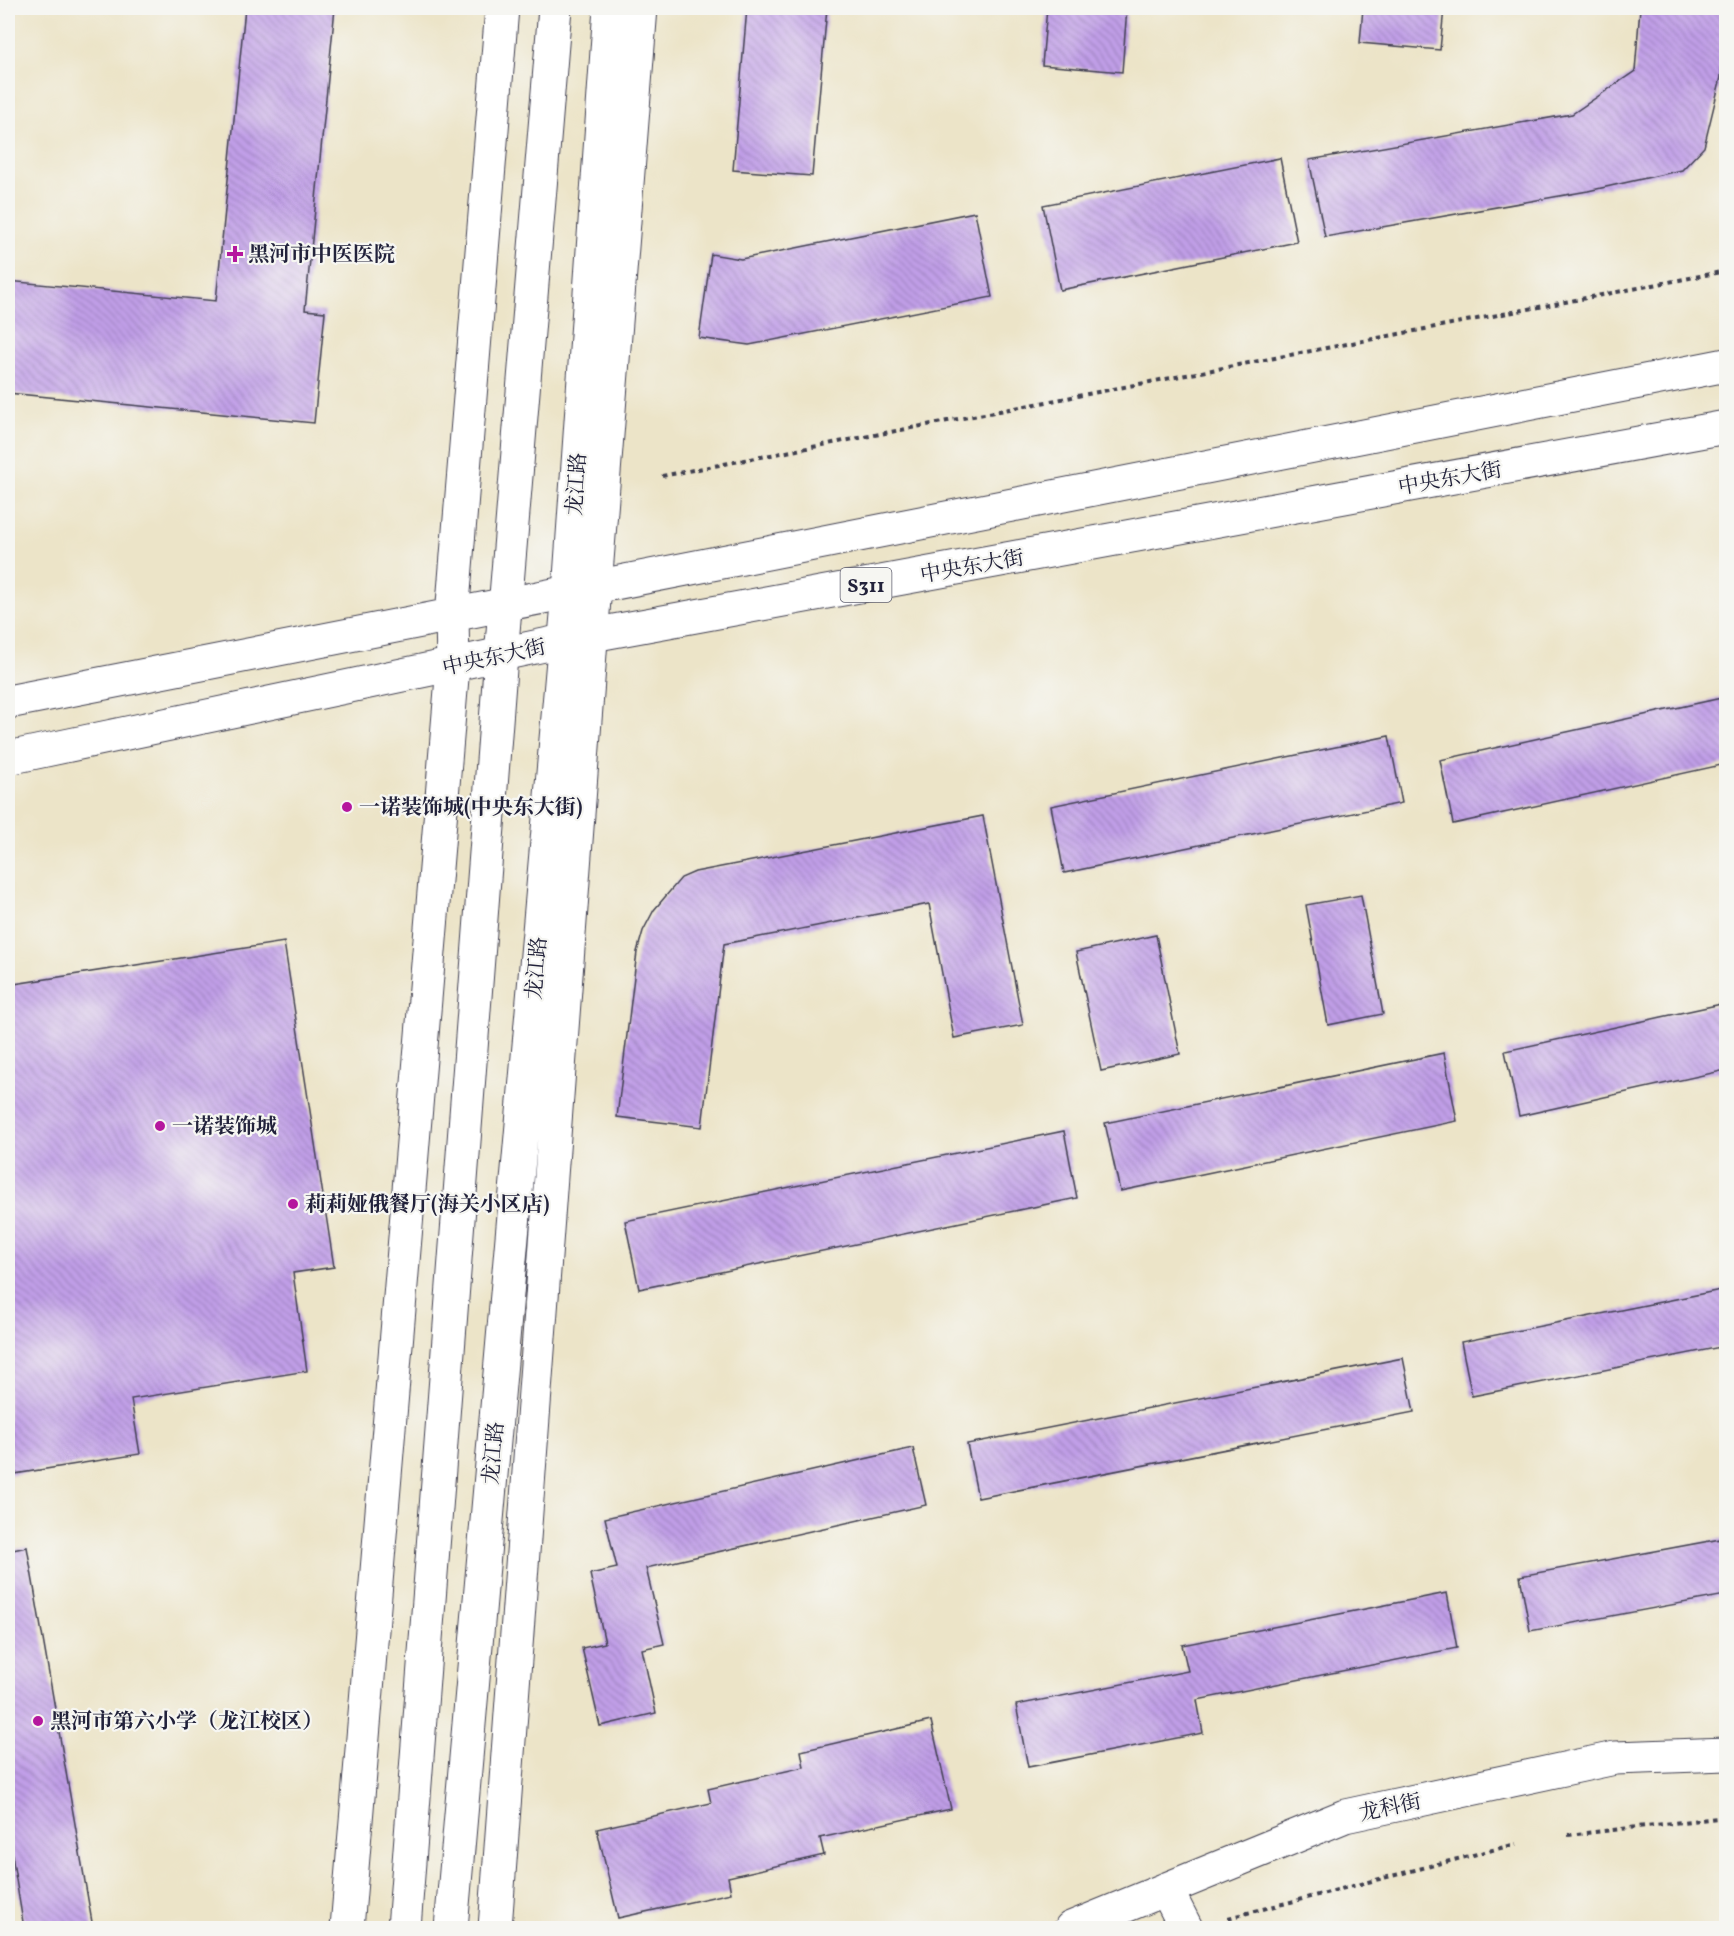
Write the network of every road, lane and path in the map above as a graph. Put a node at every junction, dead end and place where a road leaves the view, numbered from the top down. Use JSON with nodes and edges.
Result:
{"nodes":[{"id":1,"x":502,"y":8,"type":"edge"},
{"id":2,"x":555,"y":8,"type":"edge"},
{"id":3,"x":610,"y":8,"type":"edge"},
{"id":4,"x":641,"y":8,"type":"edge"},
{"id":5,"x":1726,"y":272,"type":"edge"},
{"id":6,"x":1726,"y":365,"type":"edge"},
{"id":7,"x":1726,"y":427,"type":"edge"},
{"id":8,"x":662,"y":476,"type":"dead end"},
{"id":9,"x":582,"y":589,"type":"junction"},
{"id":10,"x":506,"y":603,"type":"junction"},
{"id":11,"x":452,"y":616,"type":"junction"},
{"id":12,"x":578,"y":639,"type":"junction"},
{"id":13,"x":501,"y":656,"type":"junction"},
{"id":14,"x":453,"y":666,"type":"junction"},
{"id":15,"x":8,"y":702,"type":"edge"},
{"id":16,"x":8,"y":758,"type":"edge"},
{"id":17,"x":1726,"y":1754,"type":"edge"},
{"id":18,"x":1726,"y":1817,"type":"edge"},
{"id":19,"x":1568,"y":1835,"type":"dead end"},
{"id":20,"x":1516,"y":1844,"type":"dead end"},
{"id":21,"x":1166,"y":1889,"type":"junction"},
{"id":22,"x":1228,"y":1918,"type":"dead end"},
{"id":23,"x":347,"y":1929,"type":"edge"},
{"id":24,"x":404,"y":1929,"type":"edge"},
{"id":25,"x":451,"y":1929,"type":"edge"},
{"id":26,"x":495,"y":1929,"type":"edge"},
{"id":27,"x":1071,"y":1929,"type":"edge"},
{"id":28,"x":1186,"y":1929,"type":"edge"}],
"edges":[{"from":1,"to":11,"type":"street"},
{"from":2,"to":10,"type":"street"},
{"from":3,"to":9,"type":"street","name":"龙江路"},
{"from":4,"to":9,"type":"street"},
{"from":5,"to":8,"type":"path"},
{"from":6,"to":9,"type":"street"},
{"from":7,"to":12,"type":"street","name":"中央东大街","number":"S311"},
{"from":9,"to":10,"type":"street"},
{"from":9,"to":12,"type":"street","name":"龙江路"},
{"from":10,"to":11,"type":"street"},
{"from":10,"to":13,"type":"street"},
{"from":11,"to":14,"type":"street"},
{"from":11,"to":15,"type":"street"},
{"from":12,"to":13,"type":"street","name":"中央东大街","number":"S311"},
{"from":12,"to":25,"type":"street","name":"龙江路"},
{"from":12,"to":26,"type":"street"},
{"from":13,"to":14,"type":"street","name":"中央东大街","number":"S311"},
{"from":13,"to":24,"type":"street"},
{"from":14,"to":16,"type":"street","name":"中央东大街","number":"S311"},
{"from":14,"to":23,"type":"street"},
{"from":17,"to":21,"type":"street","name":"龙科街"},
{"from":18,"to":19,"type":"path"},
{"from":20,"to":22,"type":"path"},
{"from":21,"to":27,"type":"street","name":"龙科街"},
{"from":21,"to":28,"type":"street"}]}
